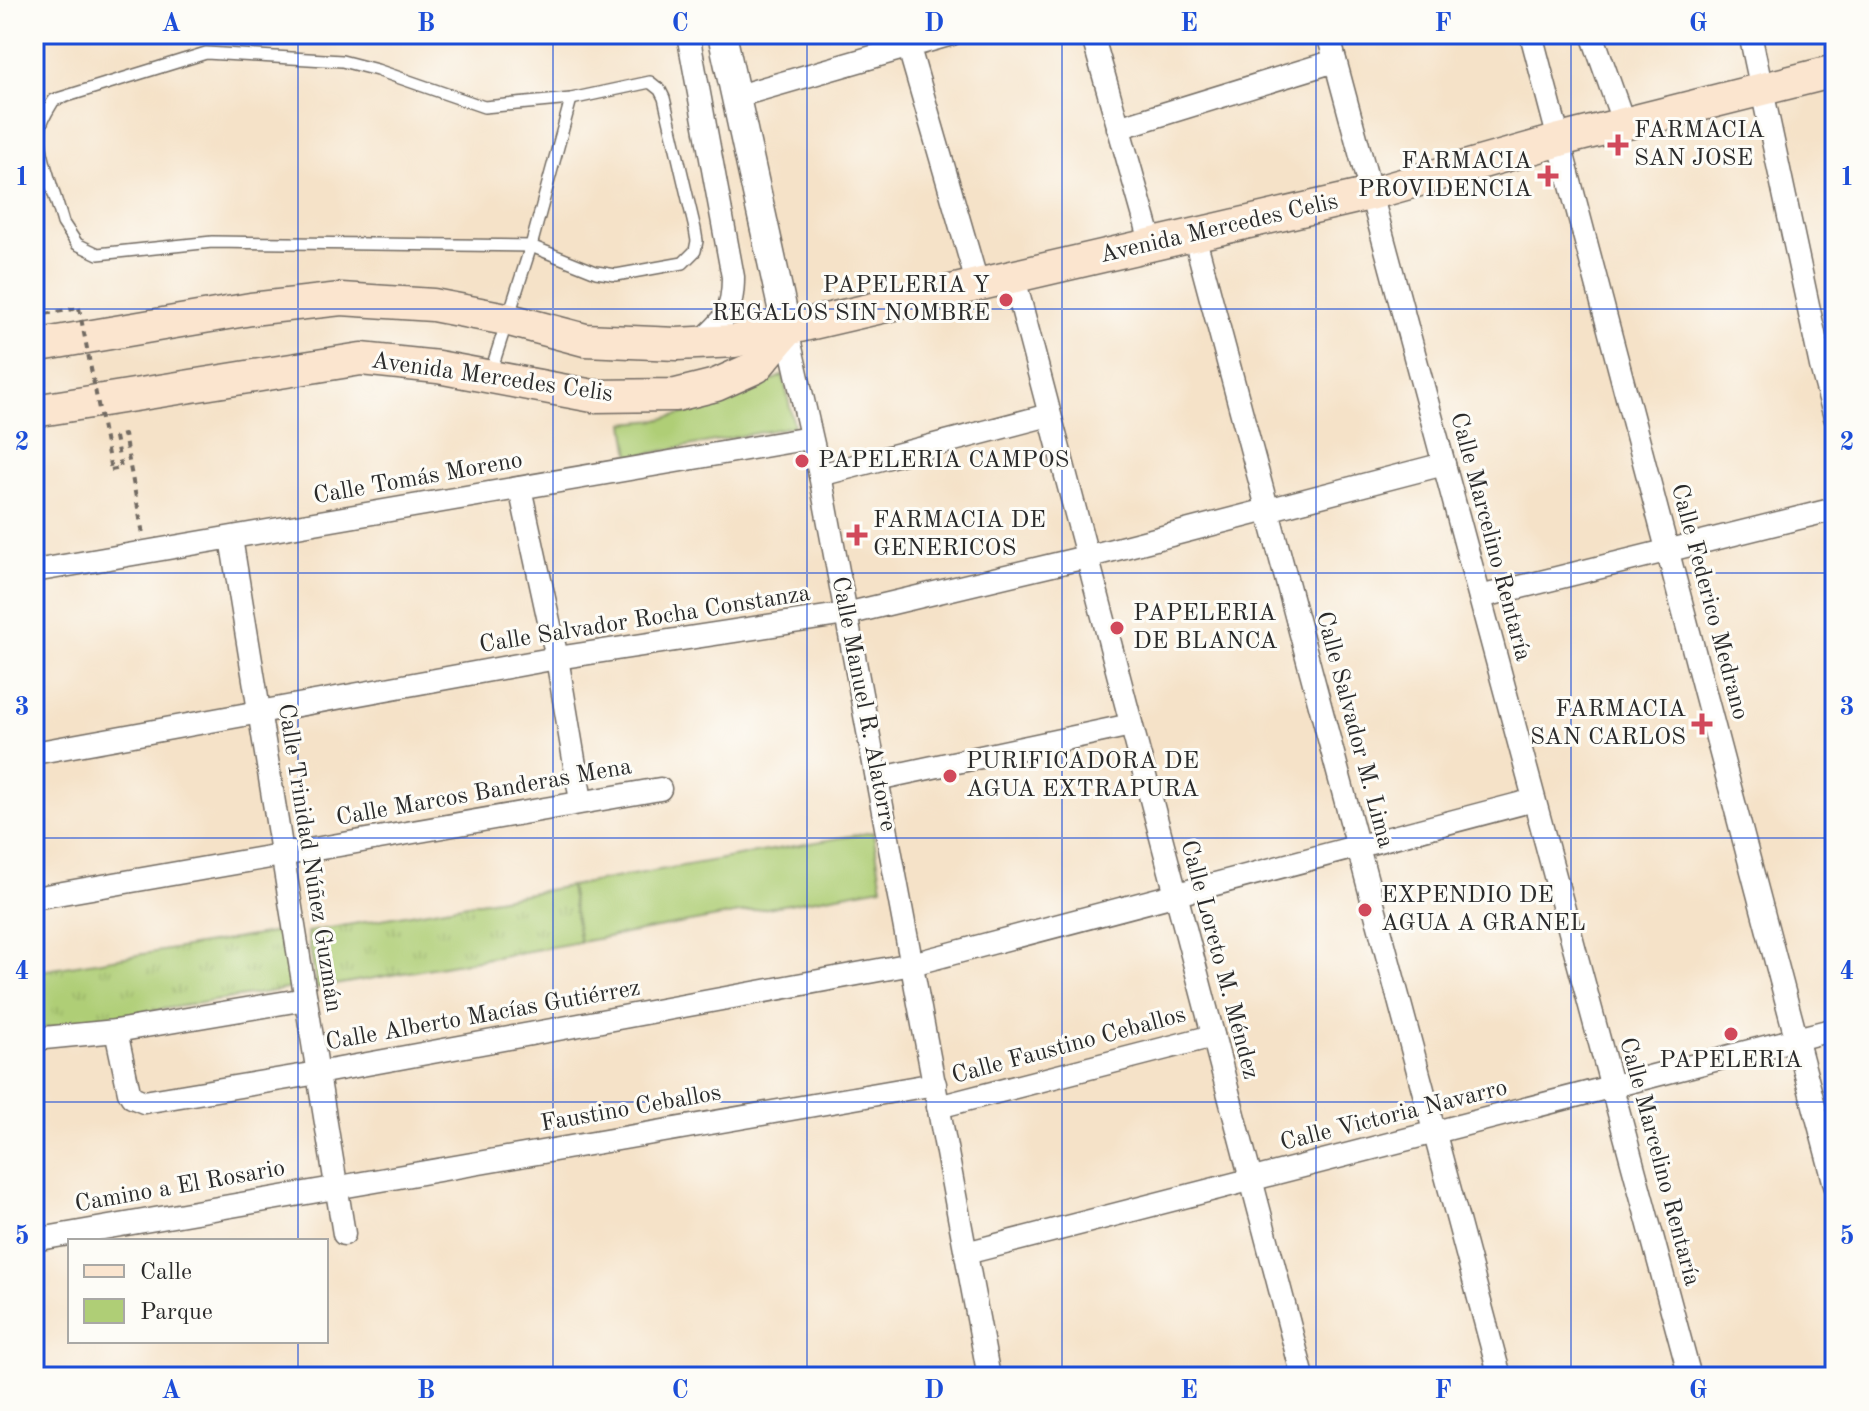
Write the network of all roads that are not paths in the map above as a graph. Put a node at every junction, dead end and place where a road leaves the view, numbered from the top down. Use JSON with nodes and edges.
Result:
{"nodes":[{"id":1,"x":688,"y":34,"type":"edge"},
{"id":2,"x":722,"y":34,"type":"edge"},
{"id":3,"x":952,"y":34,"type":"edge"},
{"id":4,"x":1092,"y":34,"type":"edge"},
{"id":5,"x":1328,"y":34,"type":"edge"},
{"id":6,"x":1531,"y":34,"type":"edge"},
{"id":7,"x":1592,"y":34,"type":"edge"},
{"id":8,"x":1750,"y":34,"type":"edge"},
{"id":9,"x":907,"y":40,"type":"edge"},
{"id":10,"x":1335,"y":61,"type":"junction"},
{"id":11,"x":1835,"y":71,"type":"edge"},
{"id":12,"x":1763,"y":89,"type":"junction"},
{"id":13,"x":734,"y":97,"type":"junction"},
{"id":14,"x":571,"y":99,"type":"junction"},
{"id":15,"x":1624,"y":124,"type":"junction"},
{"id":16,"x":1118,"y":128,"type":"junction"},
{"id":17,"x":1560,"y":140,"type":"junction"},
{"id":18,"x":1370,"y":194,"type":"junction"},
{"id":19,"x":1194,"y":235,"type":"junction"},
{"id":20,"x":1152,"y":245,"type":"junction"},
{"id":21,"x":531,"y":246,"type":"junction"},
{"id":22,"x":1014,"y":278,"type":"junction"},
{"id":23,"x":978,"y":286,"type":"junction"},
{"id":24,"x":506,"y":319,"type":"junction"},
{"id":25,"x":787,"y":330,"type":"junction"},
{"id":26,"x":698,"y":343,"type":"junction"},
{"id":27,"x":34,"y":346,"type":"edge"},
{"id":28,"x":1828,"y":365,"type":"edge"},
{"id":29,"x":489,"y":377,"type":"junction"},
{"id":30,"x":34,"y":411,"type":"edge"},
{"id":31,"x":1049,"y":415,"type":"junction"},
{"id":32,"x":1835,"y":417,"type":"edge"},
{"id":33,"x":810,"y":438,"type":"junction"},
{"id":34,"x":1444,"y":464,"type":"junction"},
{"id":35,"x":820,"y":475,"type":"junction"},
{"id":36,"x":520,"y":488,"type":"junction"},
{"id":37,"x":1835,"y":509,"type":"edge"},
{"id":38,"x":1268,"y":510,"type":"junction"},
{"id":39,"x":231,"y":538,"type":"junction"},
{"id":40,"x":1668,"y":550,"type":"junction"},
{"id":41,"x":1086,"y":557,"type":"junction"},
{"id":42,"x":34,"y":571,"type":"edge"},
{"id":43,"x":1480,"y":597,"type":"junction"},
{"id":44,"x":846,"y":614,"type":"junction"},
{"id":45,"x":557,"y":658,"type":"junction"},
{"id":46,"x":259,"y":713,"type":"junction"},
{"id":47,"x":1131,"y":725,"type":"junction"},
{"id":48,"x":34,"y":753,"type":"edge"},
{"id":49,"x":877,"y":779,"type":"junction"},
{"id":50,"x":660,"y":789,"type":"dead end"},
{"id":51,"x":1534,"y":800,"type":"junction"},
{"id":52,"x":581,"y":801,"type":"junction"},
{"id":53,"x":1358,"y":845,"type":"junction"},
{"id":54,"x":282,"y":854,"type":"junction"},
{"id":55,"x":1175,"y":892,"type":"junction"},
{"id":56,"x":34,"y":898,"type":"edge"},
{"id":57,"x":912,"y":964,"type":"junction"},
{"id":58,"x":306,"y":999,"type":"junction"},
{"id":59,"x":1835,"y":1029,"type":"edge"},
{"id":60,"x":116,"y":1031,"type":"junction"},
{"id":61,"x":1213,"y":1036,"type":"junction"},
{"id":62,"x":34,"y":1039,"type":"edge"},
{"id":63,"x":1797,"y":1039,"type":"junction"},
{"id":64,"x":318,"y":1073,"type":"junction"},
{"id":65,"x":935,"y":1084,"type":"junction"},
{"id":66,"x":1611,"y":1087,"type":"junction"},
{"id":67,"x":938,"y":1107,"type":"junction"},
{"id":68,"x":1434,"y":1132,"type":"junction"},
{"id":69,"x":1251,"y":1180,"type":"junction"},
{"id":70,"x":1835,"y":1185,"type":"edge"},
{"id":71,"x":336,"y":1186,"type":"junction"},
{"id":72,"x":344,"y":1234,"type":"dead end"},
{"id":73,"x":34,"y":1240,"type":"edge"},
{"id":74,"x":966,"y":1253,"type":"junction"},
{"id":75,"x":1298,"y":1376,"type":"edge"},
{"id":76,"x":989,"y":1377,"type":"edge"},
{"id":77,"x":1500,"y":1377,"type":"edge"},
{"id":78,"x":1690,"y":1377,"type":"edge"}],
"edges":[{"from":1,"to":26,"type":"street"},
{"from":2,"to":13,"type":"street","name":"Calle Manuel R. Alatorre"},
{"from":3,"to":9,"type":"street"},
{"from":4,"to":16,"type":"street"},
{"from":5,"to":10,"type":"street","name":"Calle Marcelino Rentaría"},
{"from":6,"to":17,"type":"street","name":"Calle Federico Medrano"},
{"from":7,"to":15,"type":"street"},
{"from":8,"to":12,"type":"street"},
{"from":9,"to":13,"type":"street"},
{"from":9,"to":23,"type":"street"},
{"from":10,"to":16,"type":"street"},
{"from":10,"to":18,"type":"street","name":"Calle Marcelino Rentaría"},
{"from":11,"to":12,"type":"main road","name":"Avenida Mercedes Celis"},
{"from":12,"to":15,"type":"main road","name":"Avenida Mercedes Celis"},
{"from":12,"to":28,"type":"street"},
{"from":13,"to":25,"type":"street","name":"Calle Manuel R. Alatorre"},
{"from":14,"to":21,"type":"lane"},
{"from":14,"to":21,"type":"lane"},
{"from":14,"to":21,"type":"lane"},
{"from":15,"to":17,"type":"main road","name":"Avenida Mercedes Celis"},
{"from":16,"to":20,"type":"street"},
{"from":17,"to":18,"type":"main road","name":"Avenida Mercedes Celis"},
{"from":17,"to":40,"type":"street","name":"Calle Federico Medrano"},
{"from":18,"to":19,"type":"main road","name":"Avenida Mercedes Celis"},
{"from":18,"to":34,"type":"street","name":"Calle Marcelino Rentaría"},
{"from":19,"to":20,"type":"main road","name":"Avenida Mercedes Celis"},
{"from":19,"to":38,"type":"street","name":"Calle Salvador M. Lima"},
{"from":20,"to":22,"type":"main road","name":"Avenida Mercedes Celis"},
{"from":21,"to":24,"type":"lane"},
{"from":22,"to":23,"type":"main road","name":"Avenida Mercedes Celis"},
{"from":22,"to":31,"type":"street","name":"Calle Loreto M. Méndez"},
{"from":23,"to":25,"type":"main road","name":"Avenida Mercedes Celis"},
{"from":24,"to":26,"type":"main road","name":"Avenida Mercedes Celis"},
{"from":24,"to":27,"type":"main road","name":"Avenida Mercedes Celis"},
{"from":24,"to":29,"type":"lane"},
{"from":25,"to":26,"type":"main road","name":"Avenida Mercedes Celis"},
{"from":25,"to":29,"type":"main road","name":"Avenida Mercedes Celis"},
{"from":25,"to":33,"type":"street","name":"Calle Manuel R. Alatorre"},
{"from":28,"to":32,"type":"street"},
{"from":29,"to":30,"type":"main road","name":"Avenida Mercedes Celis"},
{"from":31,"to":35,"type":"street"},
{"from":31,"to":41,"type":"street","name":"Calle Loreto M. Méndez"},
{"from":33,"to":35,"type":"street","name":"Calle Manuel R. Alatorre"},
{"from":33,"to":36,"type":"street","name":"Calle Tomás Moreno"},
{"from":34,"to":38,"type":"street","name":"Calle Salvador Rocha Constanza"},
{"from":34,"to":43,"type":"street","name":"Calle Marcelino Rentaría"},
{"from":35,"to":44,"type":"street","name":"Calle Manuel R. Alatorre"},
{"from":36,"to":39,"type":"street","name":"Calle Tomás Moreno"},
{"from":36,"to":45,"type":"street"},
{"from":37,"to":40,"type":"street"},
{"from":38,"to":41,"type":"street","name":"Calle Salvador Rocha Constanza"},
{"from":38,"to":53,"type":"street","name":"Calle Salvador M. Lima"},
{"from":39,"to":42,"type":"street","name":"Calle Tomás Moreno"},
{"from":39,"to":46,"type":"street","name":"Calle Trinidad Núñez Guzmán"},
{"from":40,"to":43,"type":"street"},
{"from":40,"to":63,"type":"street","name":"Calle Federico Medrano"},
{"from":41,"to":44,"type":"street","name":"Calle Salvador Rocha Constanza"},
{"from":41,"to":47,"type":"street","name":"Calle Loreto M. Méndez"},
{"from":43,"to":51,"type":"street","name":"Calle Marcelino Rentaría"},
{"from":44,"to":45,"type":"street","name":"Calle Salvador Rocha Constanza"},
{"from":44,"to":49,"type":"street","name":"Calle Manuel R. Alatorre"},
{"from":45,"to":46,"type":"street","name":"Calle Salvador Rocha Constanza"},
{"from":45,"to":52,"type":"street"},
{"from":46,"to":48,"type":"street","name":"Calle Salvador Rocha Constanza"},
{"from":46,"to":54,"type":"street","name":"Calle Trinidad Núñez Guzmán"},
{"from":47,"to":49,"type":"street"},
{"from":47,"to":55,"type":"street","name":"Calle Loreto M. Méndez"},
{"from":49,"to":57,"type":"street","name":"Calle Manuel R. Alatorre"},
{"from":50,"to":52,"type":"street","name":"Calle Marcos Banderas Mena"},
{"from":51,"to":53,"type":"street","name":"Calle Alberto Macías Gutiérrez"},
{"from":51,"to":66,"type":"street","name":"Calle Marcelino Rentaría"},
{"from":52,"to":54,"type":"street","name":"Calle Marcos Banderas Mena"},
{"from":53,"to":55,"type":"street","name":"Calle Alberto Macías Gutiérrez"},
{"from":53,"to":68,"type":"street","name":"Calle Salvador M. Lima"},
{"from":54,"to":56,"type":"street","name":"Calle Marcos Banderas Mena"},
{"from":54,"to":58,"type":"street","name":"Calle Trinidad Núñez Guzmán"},
{"from":55,"to":57,"type":"street","name":"Calle Alberto Macías Gutiérrez"},
{"from":55,"to":61,"type":"street","name":"Calle Loreto M. Méndez"},
{"from":57,"to":64,"type":"street","name":"Calle Alberto Macías Gutiérrez"},
{"from":57,"to":65,"type":"street","name":"Calle Manuel R. Alatorre"},
{"from":58,"to":60,"type":"street"},
{"from":58,"to":64,"type":"street","name":"Calle Trinidad Núñez Guzmán"},
{"from":59,"to":63,"type":"street","name":"Calle Victoria Navarro"},
{"from":60,"to":62,"type":"street"},
{"from":60,"to":64,"type":"street","name":"Calle Alberto Macías Gutiérrez"},
{"from":61,"to":67,"type":"street","name":"Calle Faustino Ceballos"},
{"from":61,"to":69,"type":"street","name":"Calle Loreto M. Méndez"},
{"from":63,"to":66,"type":"street","name":"Calle Victoria Navarro"},
{"from":63,"to":70,"type":"street","name":"Calle Federico Medrano"},
{"from":64,"to":71,"type":"street","name":"Calle Trinidad Núñez Guzmán"},
{"from":65,"to":67,"type":"street","name":"Calle Manuel R. Alatorre"},
{"from":65,"to":71,"type":"street","name":"Faustino Ceballos"},
{"from":66,"to":68,"type":"street","name":"Calle Victoria Navarro"},
{"from":66,"to":78,"type":"street","name":"Calle Marcelino Rentaría"},
{"from":67,"to":74,"type":"street","name":"Calle Manuel R. Alatorre"},
{"from":68,"to":69,"type":"street","name":"Calle Victoria Navarro"},
{"from":68,"to":77,"type":"street","name":"Calle Salvador M. Lima"},
{"from":69,"to":74,"type":"street","name":"Calle Victoria Navarro"},
{"from":69,"to":75,"type":"street","name":"Calle Loreto M. Méndez"},
{"from":71,"to":72,"type":"street","name":"Calle Trinidad Núñez Guzmán"},
{"from":71,"to":73,"type":"street","name":"Camino a El Rosario"},
{"from":74,"to":76,"type":"street","name":"Calle Manuel R. Alatorre"}]}
